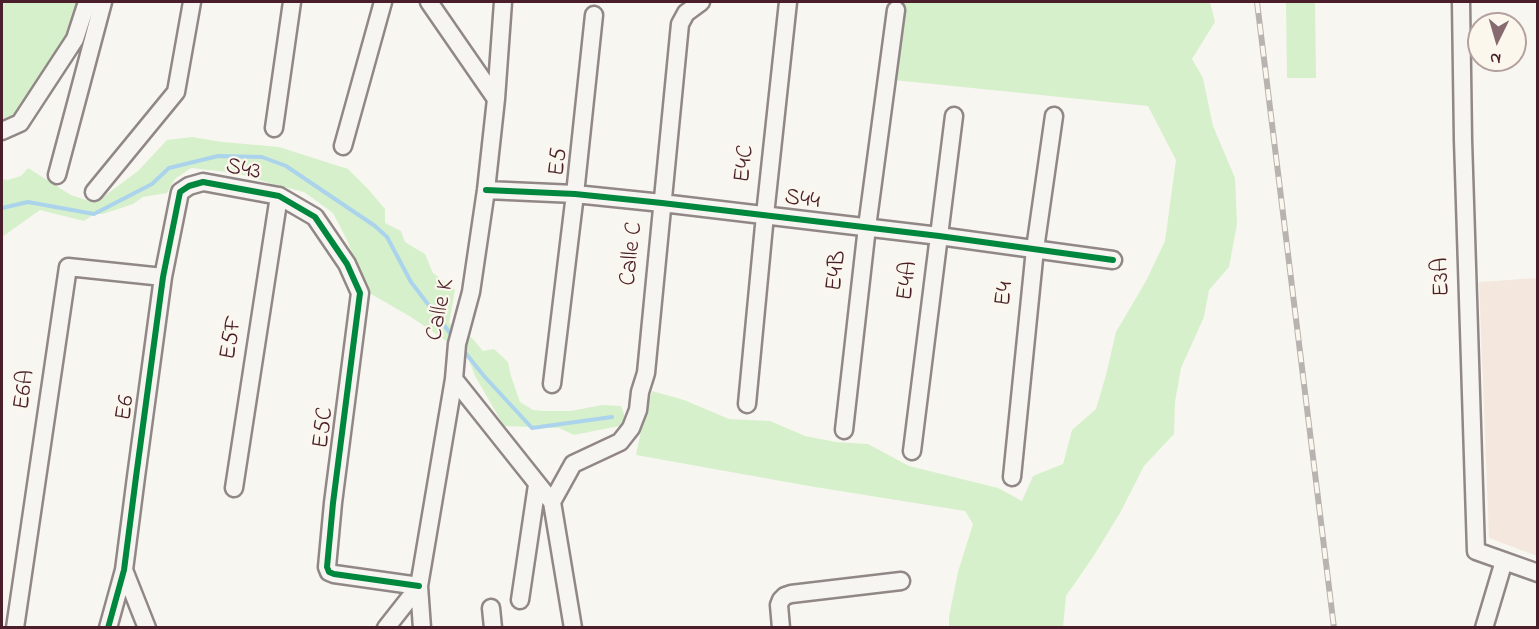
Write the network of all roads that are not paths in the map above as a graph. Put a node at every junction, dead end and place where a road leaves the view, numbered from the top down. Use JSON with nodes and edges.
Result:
{"nodes":[{"id":1,"x":87,"y":2,"type":"edge"},
{"id":2,"x":103,"y":2,"type":"edge"},
{"id":3,"x":192,"y":2,"type":"edge"},
{"id":4,"x":292,"y":2,"type":"edge"},
{"id":5,"x":383,"y":2,"type":"edge"},
{"id":6,"x":429,"y":2,"type":"edge"},
{"id":7,"x":503,"y":2,"type":"edge"},
{"id":8,"x":700,"y":2,"type":"edge"},
{"id":9,"x":788,"y":2,"type":"edge"},
{"id":10,"x":1461,"y":2,"type":"edge"},
{"id":11,"x":896,"y":10,"type":"dead end"},
{"id":12,"x":594,"y":15,"type":"dead end"},
{"id":13,"x":496,"y":99,"type":"junction"},
{"id":14,"x":954,"y":116,"type":"dead end"},
{"id":15,"x":1054,"y":116,"type":"dead end"},
{"id":16,"x":274,"y":128,"type":"dead end"},
{"id":17,"x":2,"y":131,"type":"edge"},
{"id":18,"x":343,"y":146,"type":"dead end"},
{"id":19,"x":57,"y":176,"type":"dead end"},
{"id":20,"x":486,"y":190,"type":"junction"},
{"id":21,"x":94,"y":192,"type":"dead end"},
{"id":22,"x":180,"y":192,"type":"joint"},
{"id":23,"x":575,"y":194,"type":"junction"},
{"id":24,"x":279,"y":196,"type":"junction"},
{"id":25,"x":662,"y":203,"type":"junction"},
{"id":26,"x":765,"y":215,"type":"junction"},
{"id":27,"x":867,"y":227,"type":"junction"},
{"id":28,"x":939,"y":236,"type":"junction"},
{"id":29,"x":1035,"y":249,"type":"junction"},
{"id":30,"x":1113,"y":260,"type":"dead end"},
{"id":31,"x":164,"y":277,"type":"junction"},
{"id":32,"x":360,"y":293,"type":"joint"},
{"id":33,"x":454,"y":379,"type":"junction"},
{"id":34,"x":552,"y":384,"type":"dead end"},
{"id":35,"x":747,"y":404,"type":"dead end"},
{"id":36,"x":844,"y":430,"type":"dead end"},
{"id":37,"x":912,"y":451,"type":"dead end"},
{"id":38,"x":1012,"y":477,"type":"dead end"},
{"id":39,"x":537,"y":485,"type":"junction"},
{"id":40,"x":234,"y":488,"type":"dead end"},
{"id":41,"x":552,"y":502,"type":"junction"},
{"id":42,"x":1504,"y":561,"type":"junction"},
{"id":43,"x":124,"y":570,"type":"junction"},
{"id":44,"x":1538,"y":573,"type":"edge"},
{"id":45,"x":901,"y":581,"type":"dead end"},
{"id":46,"x":419,"y":586,"type":"junction"},
{"id":47,"x":520,"y":600,"type":"dead end"},
{"id":48,"x":491,"y":608,"type":"dead end"},
{"id":49,"x":570,"y":625,"type":"edge"},
{"id":50,"x":15,"y":627,"type":"edge"},
{"id":51,"x":108,"y":627,"type":"edge"},
{"id":52,"x":147,"y":627,"type":"edge"},
{"id":53,"x":386,"y":627,"type":"edge"},
{"id":54,"x":422,"y":627,"type":"edge"},
{"id":55,"x":493,"y":627,"type":"edge"},
{"id":56,"x":781,"y":627,"type":"edge"},
{"id":57,"x":1484,"y":627,"type":"edge"}],
"edges":[{"from":1,"to":17,"type":"street"},
{"from":2,"to":19,"type":"street"},
{"from":3,"to":21,"type":"street"},
{"from":4,"to":16,"type":"street"},
{"from":5,"to":18,"type":"street"},
{"from":6,"to":13,"type":"street"},
{"from":7,"to":13,"type":"street","name":"Calle K"},
{"from":8,"to":25,"type":"street","name":"Calle C"},
{"from":9,"to":26,"type":"street","name":"E4C"},
{"from":10,"to":42,"type":"street","name":"E3A"},
{"from":11,"to":27,"type":"street","name":"E4B"},
{"from":12,"to":23,"type":"street","name":"E5"},
{"from":13,"to":20,"type":"street","name":"Calle K"},
{"from":14,"to":28,"type":"street","name":"E4A"},
{"from":15,"to":29,"type":"street","name":"E4"},
{"from":20,"to":23,"type":"street","name":"S44"},
{"from":20,"to":33,"type":"street","name":"Calle K"},
{"from":22,"to":24,"type":"street","name":"S43"},
{"from":22,"to":31,"type":"street","name":"E6"},
{"from":23,"to":25,"type":"street","name":"S44"},
{"from":23,"to":34,"type":"street","name":"E5"},
{"from":24,"to":32,"type":"street","name":"S43"},
{"from":24,"to":40,"type":"street","name":"E5F"},
{"from":25,"to":26,"type":"street","name":"S44"},
{"from":25,"to":41,"type":"street","name":"Calle C"},
{"from":26,"to":27,"type":"street","name":"S44"},
{"from":26,"to":35,"type":"street","name":"E4C"},
{"from":27,"to":28,"type":"street","name":"S44"},
{"from":27,"to":36,"type":"street","name":"E4B"},
{"from":28,"to":29,"type":"street","name":"S44"},
{"from":28,"to":37,"type":"street","name":"E4A"},
{"from":29,"to":30,"type":"street","name":"S44"},
{"from":29,"to":38,"type":"street","name":"E4"},
{"from":31,"to":43,"type":"street","name":"E6"},
{"from":31,"to":50,"type":"street","name":"E6A"},
{"from":32,"to":46,"type":"street","name":"E5C"},
{"from":33,"to":39,"type":"street"},
{"from":33,"to":46,"type":"street","name":"Calle K"},
{"from":39,"to":41,"type":"street"},
{"from":39,"to":47,"type":"street"},
{"from":41,"to":49,"type":"street"},
{"from":42,"to":44,"type":"street"},
{"from":42,"to":57,"type":"street"},
{"from":43,"to":51,"type":"street","name":"E6"},
{"from":43,"to":52,"type":"street"},
{"from":45,"to":56,"type":"street"},
{"from":46,"to":53,"type":"street"},
{"from":46,"to":54,"type":"street","name":"Calle K"},
{"from":48,"to":55,"type":"street"}]}
